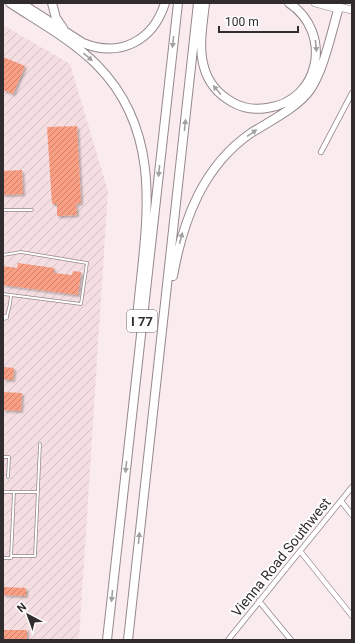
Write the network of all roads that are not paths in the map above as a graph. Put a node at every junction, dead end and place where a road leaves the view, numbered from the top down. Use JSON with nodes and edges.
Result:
{"nodes":[{"id":1,"x":10,"y":3,"type":"edge"},
{"id":2,"x":21,"y":3,"type":"edge"},
{"id":3,"x":52,"y":3,"type":"edge"},
{"id":4,"x":165,"y":3,"type":"edge"},
{"id":5,"x":178,"y":3,"type":"edge"},
{"id":6,"x":198,"y":3,"type":"edge"},
{"id":7,"x":205,"y":3,"type":"edge"},
{"id":8,"x":288,"y":3,"type":"edge"},
{"id":9,"x":315,"y":3,"type":"edge"},
{"id":10,"x":337,"y":5,"type":"edge"},
{"id":11,"x":352,"y":10,"type":"edge"},
{"id":12,"x":72,"y":37,"type":"junction"},
{"id":13,"x":352,"y":93,"type":"edge"},
{"id":14,"x":321,"y":152,"type":"dead end"},
{"id":15,"x":3,"y":210,"type":"edge"},
{"id":16,"x":32,"y":210,"type":"dead end"},
{"id":17,"x":3,"y":255,"type":"edge"},
{"id":18,"x":3,"y":294,"type":"edge"},
{"id":19,"x":11,"y":295,"type":"junction"},
{"id":20,"x":5,"y":318,"type":"edge"},
{"id":21,"x":152,"y":415,"type":"junction"},
{"id":22,"x":40,"y":444,"type":"dead end"},
{"id":23,"x":128,"y":450,"type":"junction"},
{"id":24,"x":3,"y":457,"type":"edge"},
{"id":25,"x":8,"y":477,"type":"dead end"},
{"id":26,"x":352,"y":487,"type":"edge"},
{"id":27,"x":3,"y":492,"type":"edge"},
{"id":28,"x":14,"y":492,"type":"junction"},
{"id":29,"x":38,"y":492,"type":"junction"},
{"id":30,"x":341,"y":501,"type":"junction"},
{"id":31,"x":352,"y":515,"type":"edge"},
{"id":32,"x":300,"y":551,"type":"junction"},
{"id":33,"x":11,"y":556,"type":"junction"},
{"id":34,"x":3,"y":558,"type":"edge"},
{"id":35,"x":260,"y":601,"type":"junction"},
{"id":36,"x":352,"y":616,"type":"edge"},
{"id":37,"x":108,"y":640,"type":"edge"},
{"id":38,"x":128,"y":640,"type":"edge"},
{"id":39,"x":228,"y":640,"type":"edge"},
{"id":40,"x":291,"y":640,"type":"edge"}],
"edges":[{"from":1,"to":23,"type":"highway","one_way":true},
{"from":2,"to":12,"type":"highway"},
{"from":3,"to":12,"type":"highway"},
{"from":4,"to":12,"type":"highway"},
{"from":5,"to":23,"type":"highway","number":"I 77","one_way":true},
{"from":21,"to":6,"type":"highway","number":"I 77","one_way":true},
{"from":8,"to":7,"type":"highway","one_way":true},
{"from":9,"to":10,"type":"main road"},
{"from":10,"to":11,"type":"main road"},
{"from":21,"to":10,"type":"highway","one_way":true},
{"from":13,"to":14,"type":"street"},
{"from":15,"to":16,"type":"lane"},
{"from":17,"to":19,"type":"lane"},
{"from":18,"to":19,"type":"lane"},
{"from":19,"to":20,"type":"lane"},
{"from":38,"to":21,"type":"highway","number":"I 77","one_way":true},
{"from":22,"to":29,"type":"lane"},
{"from":23,"to":37,"type":"highway","number":"I 77","one_way":true},
{"from":24,"to":25,"type":"lane"},
{"from":26,"to":30,"type":"street","name":"Vienna Road Southwest"},
{"from":27,"to":28,"type":"lane"},
{"from":28,"to":29,"type":"lane"},
{"from":28,"to":33,"type":"lane"},
{"from":29,"to":33,"type":"lane"},
{"from":30,"to":31,"type":"street"},
{"from":30,"to":32,"type":"street","name":"Vienna Road Southwest"},
{"from":32,"to":35,"type":"street","name":"Vienna Road Southwest"},
{"from":32,"to":36,"type":"street"},
{"from":33,"to":34,"type":"lane"},
{"from":35,"to":39,"type":"street","name":"Vienna Road Southwest"},
{"from":35,"to":40,"type":"street"}]}
